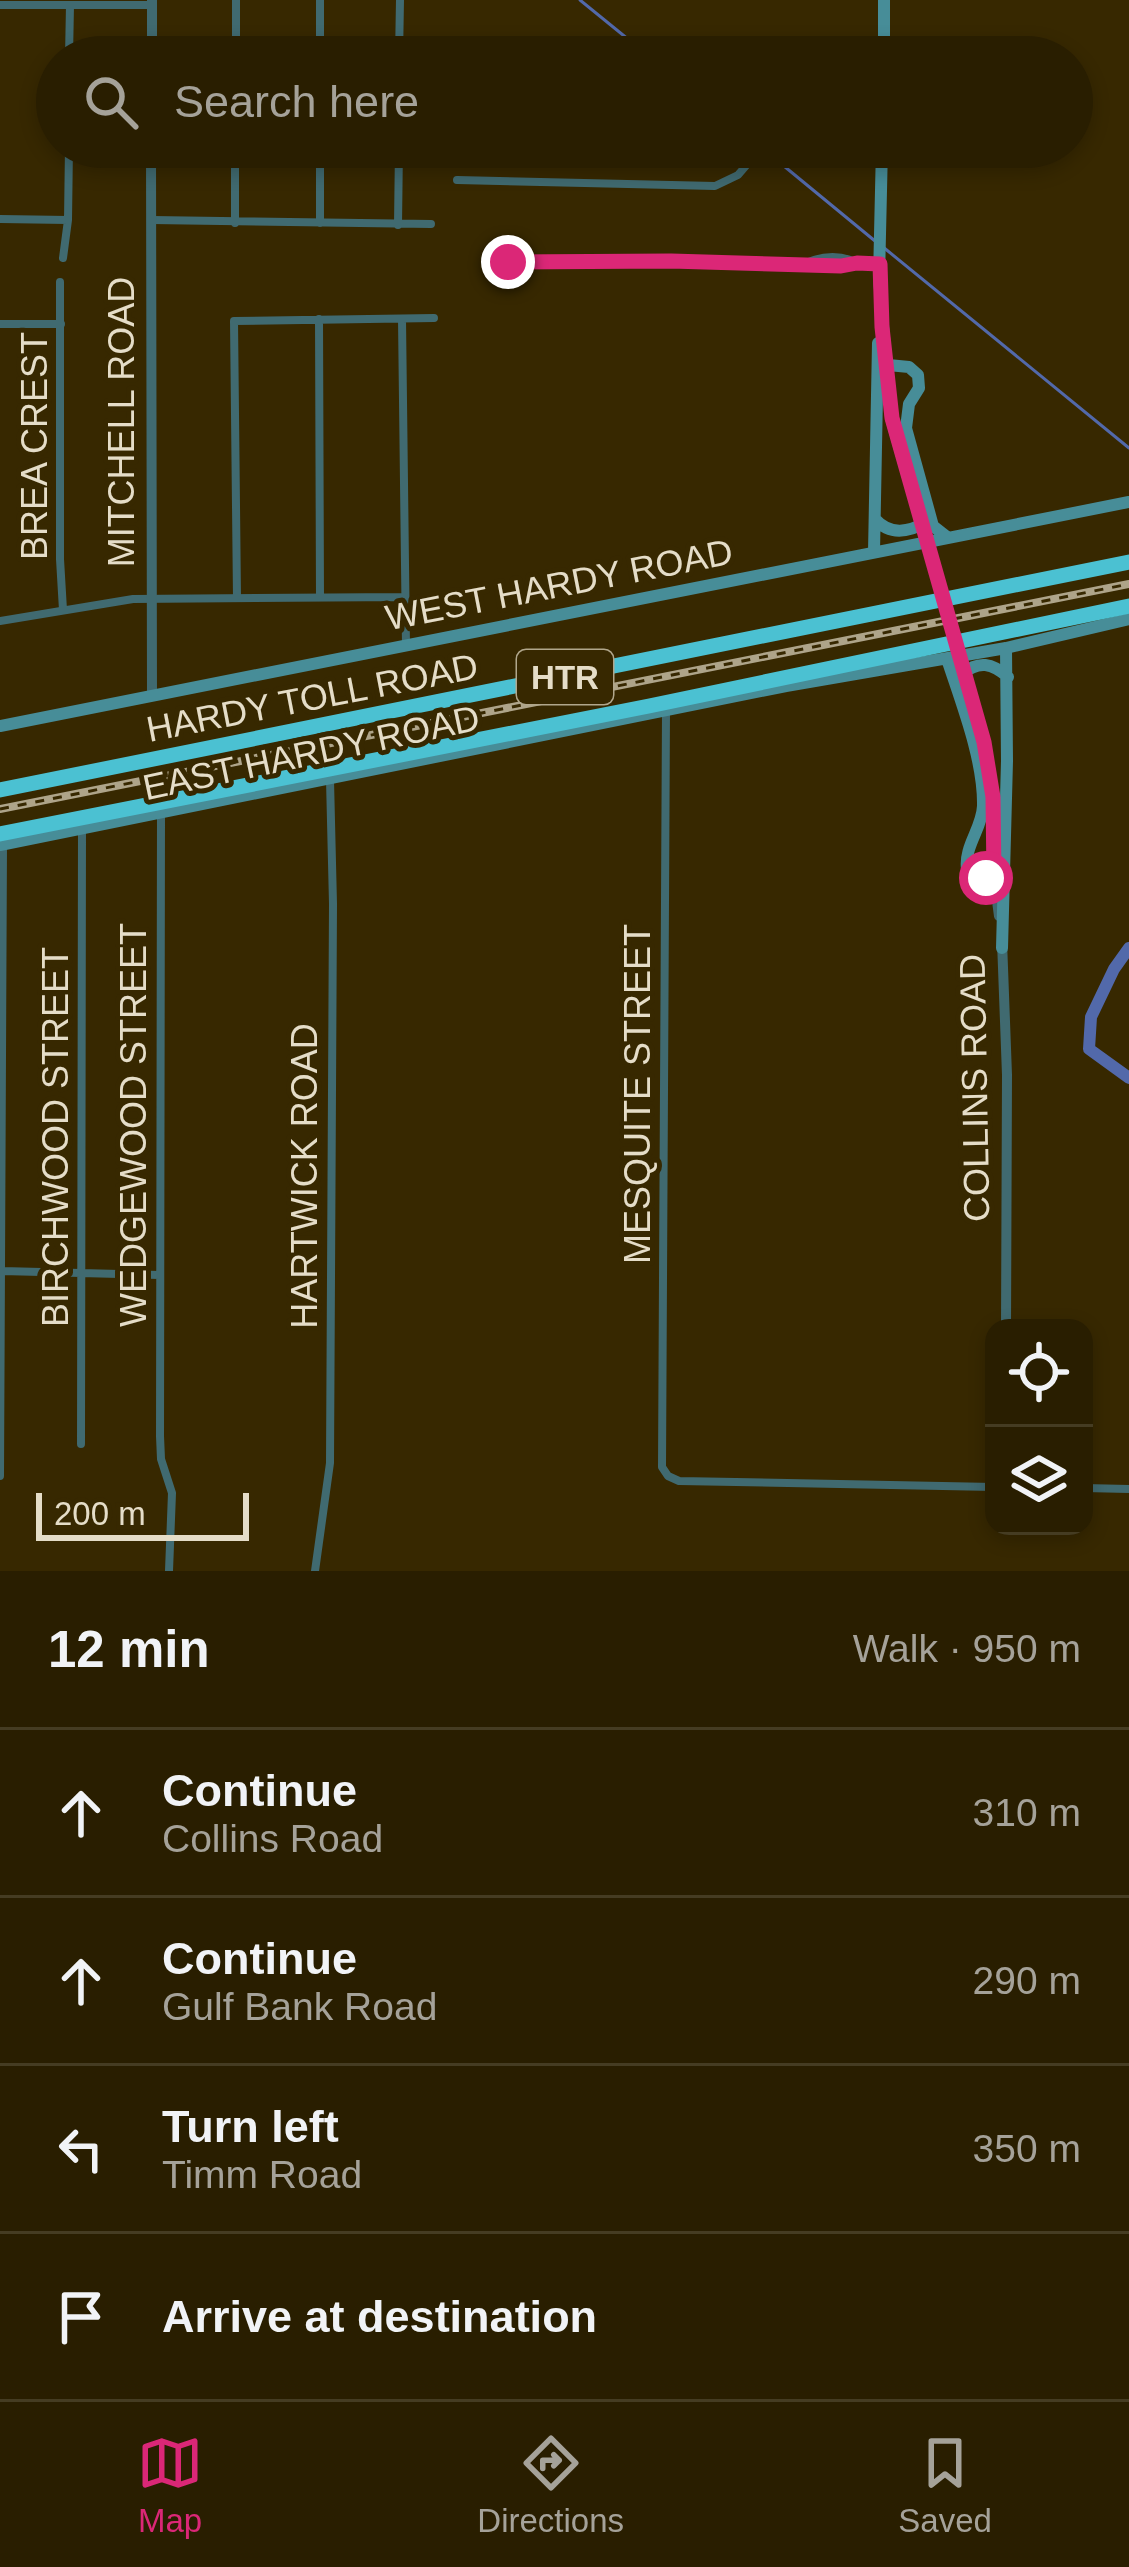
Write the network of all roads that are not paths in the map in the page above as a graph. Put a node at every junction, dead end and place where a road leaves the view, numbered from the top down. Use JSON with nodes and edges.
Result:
{"nodes":[{"id":1,"x":236,"y":0,"type":"edge"},
{"id":2,"x":320,"y":0,"type":"edge"},
{"id":3,"x":400,"y":0,"type":"edge"},
{"id":4,"x":884,"y":0,"type":"edge"},
{"id":5,"x":152,"y":3,"type":"edge"},
{"id":6,"x":0,"y":5,"type":"edge"},
{"id":7,"x":70,"y":5,"type":"junction"},
{"id":8,"x":69,"y":36,"type":"edge"},
{"id":9,"x":152,"y":36,"type":"edge"},
{"id":10,"x":236,"y":36,"type":"edge"},
{"id":11,"x":320,"y":36,"type":"edge"},
{"id":12,"x":399,"y":36,"type":"edge"},
{"id":13,"x":884,"y":36,"type":"edge"},
{"id":14,"x":68,"y":168,"type":"edge"},
{"id":15,"x":151,"y":168,"type":"edge"},
{"id":16,"x":235,"y":168,"type":"edge"},
{"id":17,"x":320,"y":168,"type":"edge"},
{"id":18,"x":399,"y":168,"type":"edge"},
{"id":19,"x":743,"y":168,"type":"edge"},
{"id":20,"x":882,"y":168,"type":"edge"},
{"id":21,"x":457,"y":180,"type":"dead end"},
{"id":22,"x":0,"y":219,"type":"edge"},
{"id":23,"x":68,"y":220,"type":"junction"},
{"id":24,"x":150,"y":220,"type":"junction"},
{"id":25,"x":235,"y":223,"type":"junction"},
{"id":26,"x":320,"y":224,"type":"junction"},
{"id":27,"x":431,"y":224,"type":"dead end"},
{"id":28,"x":398,"y":225,"type":"junction"},
{"id":29,"x":63,"y":258,"type":"dead end"},
{"id":30,"x":508,"y":262,"type":"dead end"},
{"id":31,"x":880,"y":266,"type":"junction"},
{"id":32,"x":60,"y":282,"type":"dead end"},
{"id":33,"x":402,"y":319,"type":"junction"},
{"id":34,"x":434,"y":319,"type":"dead end"},
{"id":35,"x":319,"y":320,"type":"junction"},
{"id":36,"x":0,"y":324,"type":"edge"},
{"id":37,"x":61,"y":324,"type":"junction"},
{"id":38,"x":882,"y":364,"type":"junction"},
{"id":39,"x":1129,"y":502,"type":"edge"},
{"id":40,"x":929,"y":514,"type":"junction"},
{"id":41,"x":875,"y":518,"type":"junction"},
{"id":42,"x":949,"y":538,"type":"junction"},
{"id":43,"x":874,"y":552,"type":"junction"},
{"id":44,"x":1129,"y":562,"type":"edge"},
{"id":45,"x":320,"y":597,"type":"junction"},
{"id":46,"x":404,"y":597,"type":"junction"},
{"id":47,"x":237,"y":598,"type":"junction"},
{"id":48,"x":152,"y":599,"type":"junction"},
{"id":49,"x":1129,"y":606,"type":"edge"},
{"id":50,"x":63,"y":610,"type":"junction"},
{"id":51,"x":1129,"y":619,"type":"edge"},
{"id":52,"x":0,"y":621,"type":"edge"},
{"id":53,"x":406,"y":646,"type":"junction"},
{"id":54,"x":1006,"y":648,"type":"junction"},
{"id":55,"x":947,"y":659,"type":"junction"},
{"id":56,"x":1008,"y":677,"type":"junction"},
{"id":57,"x":957,"y":690,"type":"junction"},
{"id":58,"x":152,"y":696,"type":"junction"},
{"id":59,"x":666,"y":710,"type":"junction"},
{"id":60,"x":0,"y":726,"type":"edge"},
{"id":61,"x":330,"y":780,"type":"junction"},
{"id":62,"x":0,"y":790,"type":"edge"},
{"id":63,"x":160,"y":813,"type":"junction"},
{"id":64,"x":82,"y":830,"type":"junction"},
{"id":65,"x":1,"y":841,"type":"edge"},
{"id":66,"x":999,"y":878,"type":"junction"},
{"id":67,"x":1003,"y":948,"type":"joint"},
{"id":68,"x":2,"y":1271,"type":"edge"},
{"id":69,"x":82,"y":1273,"type":"junction"},
{"id":70,"x":159,"y":1275,"type":"junction"},
{"id":71,"x":1006,"y":1319,"type":"edge"},
{"id":72,"x":81,"y":1444,"type":"dead end"},
{"id":73,"x":0,"y":1476,"type":"edge"},
{"id":74,"x":985,"y":1487,"type":"edge"},
{"id":75,"x":1093,"y":1488,"type":"edge"},
{"id":76,"x":1129,"y":1489,"type":"edge"},
{"id":77,"x":169,"y":1571,"type":"edge"},
{"id":78,"x":314,"y":1571,"type":"edge"}],
"edges":[{"from":1,"to":10,"type":"street"},
{"from":2,"to":11,"type":"street"},
{"from":3,"to":12,"type":"street"},
{"from":4,"to":13,"type":"main road"},
{"from":5,"to":7,"type":"street"},
{"from":5,"to":9,"type":"street"},
{"from":6,"to":7,"type":"street"},
{"from":7,"to":8,"type":"street"},
{"from":14,"to":23,"type":"street"},
{"from":15,"to":24,"type":"street","name":"MITCHELL ROAD"},
{"from":16,"to":25,"type":"street"},
{"from":17,"to":26,"type":"street"},
{"from":18,"to":28,"type":"street"},
{"from":19,"to":21,"type":"street"},
{"from":20,"to":31,"type":"main road"},
{"from":22,"to":23,"type":"street"},
{"from":23,"to":29,"type":"street"},
{"from":24,"to":25,"type":"street"},
{"from":24,"to":48,"type":"street","name":"MITCHELL ROAD"},
{"from":25,"to":26,"type":"street"},
{"from":26,"to":28,"type":"street"},
{"from":27,"to":28,"type":"street"},
{"from":30,"to":31,"type":"street"},
{"from":31,"to":38,"type":"main road"},
{"from":32,"to":37,"type":"street","name":"BREA CREST"},
{"from":33,"to":34,"type":"street"},
{"from":33,"to":35,"type":"street"},
{"from":33,"to":46,"type":"street"},
{"from":35,"to":45,"type":"street"},
{"from":35,"to":47,"type":"street"},
{"from":36,"to":37,"type":"street"},
{"from":37,"to":50,"type":"street","name":"BREA CREST"},
{"from":38,"to":40,"type":"main road"},
{"from":38,"to":41,"type":"main road"},
{"from":38,"to":66,"type":"main road"},
{"from":39,"to":42,"type":"main road","name":"WEST HARDY ROAD"},
{"from":40,"to":41,"type":"main road"},
{"from":40,"to":42,"type":"main road"},
{"from":41,"to":43,"type":"main road"},
{"from":42,"to":43,"type":"main road","name":"WEST HARDY ROAD"},
{"from":43,"to":53,"type":"main road","name":"WEST HARDY ROAD"},
{"from":44,"to":62,"type":"highway","name":"HARDY TOLL ROAD","number":"HTR"},
{"from":45,"to":46,"type":"street"},
{"from":45,"to":47,"type":"street"},
{"from":46,"to":53,"type":"street"},
{"from":47,"to":48,"type":"street"},
{"from":48,"to":50,"type":"street"},
{"from":48,"to":58,"type":"street","name":"MITCHELL ROAD"},
{"from":49,"to":65,"type":"highway","name":"HARDY TOLL ROAD","number":"HTR"},
{"from":50,"to":52,"type":"street"},
{"from":51,"to":54,"type":"main road","name":"EAST HARDY ROAD"},
{"from":53,"to":58,"type":"main road","name":"WEST HARDY ROAD"},
{"from":54,"to":55,"type":"main road","name":"EAST HARDY ROAD"},
{"from":54,"to":56,"type":"main road"},
{"from":55,"to":57,"type":"main road"},
{"from":55,"to":59,"type":"main road","name":"EAST HARDY ROAD"},
{"from":56,"to":57,"type":"main road"},
{"from":56,"to":66,"type":"main road"},
{"from":57,"to":66,"type":"main road"},
{"from":58,"to":60,"type":"main road","name":"WEST HARDY ROAD"},
{"from":59,"to":61,"type":"main road","name":"EAST HARDY ROAD"},
{"from":59,"to":74,"type":"street","name":"MESQUITE STREET"},
{"from":61,"to":63,"type":"main road","name":"EAST HARDY ROAD"},
{"from":61,"to":78,"type":"street","name":"HARTWICK ROAD"},
{"from":63,"to":64,"type":"main road","name":"EAST HARDY ROAD"},
{"from":63,"to":70,"type":"street","name":"WEDGEWOOD STREET"},
{"from":64,"to":65,"type":"main road","name":"EAST HARDY ROAD"},
{"from":64,"to":69,"type":"street","name":"BIRCHWOOD STREET"},
{"from":65,"to":68,"type":"street"},
{"from":66,"to":67,"type":"main road"},
{"from":67,"to":71,"type":"street","name":"COLLINS ROAD"},
{"from":68,"to":69,"type":"street"},
{"from":68,"to":73,"type":"street"},
{"from":69,"to":70,"type":"street"},
{"from":69,"to":72,"type":"street","name":"BIRCHWOOD STREET"},
{"from":70,"to":77,"type":"street","name":"WEDGEWOOD STREET"},
{"from":75,"to":76,"type":"street"}]}
